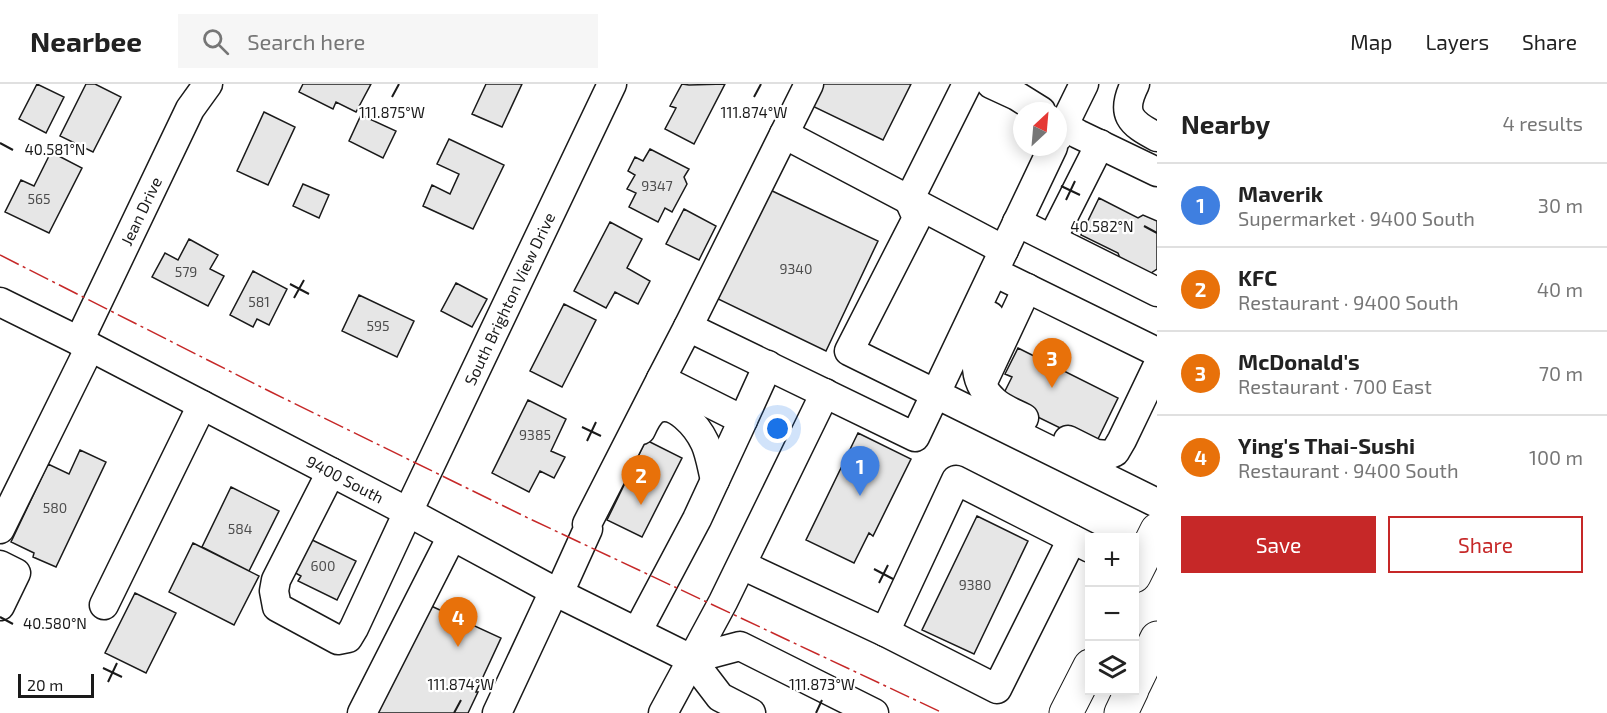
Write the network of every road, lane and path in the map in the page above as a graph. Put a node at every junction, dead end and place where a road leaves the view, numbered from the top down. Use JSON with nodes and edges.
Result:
{"nodes":[{"id":1,"x":208,"y":84,"type":"edge"},
{"id":2,"x":612,"y":84,"type":"edge"},
{"id":3,"x":809,"y":84,"type":"edge"},
{"id":4,"x":967,"y":84,"type":"edge"},
{"id":5,"x":991,"y":84,"type":"edge"},
{"id":6,"x":1084,"y":84,"type":"edge"},
{"id":7,"x":1135,"y":84,"type":"edge"},
{"id":8,"x":1024,"y":102,"type":"edge"},
{"id":9,"x":1067,"y":110,"type":"edge"},
{"id":10,"x":1067,"y":132,"type":"edge"},
{"id":11,"x":784,"y":134,"type":"junction"},
{"id":12,"x":1157,"y":137,"type":"edge"},
{"id":13,"x":1100,"y":144,"type":"junction"},
{"id":14,"x":1044,"y":156,"type":"edge"},
{"id":15,"x":1157,"y":172,"type":"edge"},
{"id":16,"x":909,"y":200,"type":"junction"},
{"id":17,"x":1017,"y":222,"type":"junction"},
{"id":18,"x":1052,"y":239,"type":"junction"},
{"id":19,"x":1008,"y":272,"type":"junction"},
{"id":20,"x":1157,"y":292,"type":"edge"},
{"id":21,"x":0,"y":302,"type":"edge"},
{"id":22,"x":688,"y":327,"type":"junction"},
{"id":23,"x":84,"y":344,"type":"junction"},
{"id":24,"x":1157,"y":352,"type":"edge"},
{"id":25,"x":768,"y":365,"type":"junction"},
{"id":26,"x":1157,"y":367,"type":"edge"},
{"id":27,"x":661,"y":379,"type":"junction"},
{"id":28,"x":825,"y":393,"type":"junction"},
{"id":29,"x":935,"y":393,"type":"junction"},
{"id":30,"x":202,"y":405,"type":"junction"},
{"id":31,"x":743,"y":420,"type":"junction"},
{"id":32,"x":331,"y":472,"type":"junction"},
{"id":33,"x":715,"y":480,"type":"junction"},
{"id":34,"x":1157,"y":503,"type":"edge"},
{"id":35,"x":408,"y":512,"type":"junction"},
{"id":36,"x":0,"y":529,"type":"edge"},
{"id":37,"x":588,"y":530,"type":"junction"},
{"id":38,"x":1157,"y":530,"type":"edge"},
{"id":39,"x":452,"y":536,"type":"junction"},
{"id":40,"x":1081,"y":543,"type":"edge"},
{"id":41,"x":0,"y":565,"type":"edge"},
{"id":42,"x":742,"y":565,"type":"junction"},
{"id":43,"x":1139,"y":565,"type":"edge"},
{"id":44,"x":557,"y":592,"type":"junction"},
{"id":45,"x":105,"y":605,"type":"dead end"},
{"id":46,"x":0,"y":606,"type":"edge"},
{"id":47,"x":637,"y":632,"type":"junction"},
{"id":48,"x":885,"y":632,"type":"junction"},
{"id":49,"x":1157,"y":638,"type":"edge"},
{"id":50,"x":692,"y":659,"type":"junction"},
{"id":51,"x":1085,"y":674,"type":"edge"},
{"id":52,"x":1139,"y":675,"type":"edge"},
{"id":53,"x":1130,"y":695,"type":"edge"},
{"id":54,"x":362,"y":713,"type":"edge"},
{"id":55,"x":496,"y":713,"type":"edge"},
{"id":56,"x":663,"y":713,"type":"edge"},
{"id":57,"x":751,"y":713,"type":"edge"},
{"id":58,"x":874,"y":713,"type":"edge"},
{"id":59,"x":1066,"y":713,"type":"edge"},
{"id":60,"x":1121,"y":713,"type":"edge"}],
"edges":[{"from":1,"to":23,"type":"street","name":"Jean Drive"},
{"from":2,"to":35,"type":"street","name":"South Brighton View Drive"},
{"from":3,"to":11,"type":"street"},
{"from":4,"to":16,"type":"street"},
{"from":5,"to":8,"type":"street"},
{"from":6,"to":9,"type":"street"},
{"from":7,"to":12,"type":"street"},
{"from":10,"to":13,"type":"street"},
{"from":11,"to":16,"type":"street"},
{"from":11,"to":22,"type":"street"},
{"from":13,"to":15,"type":"street"},
{"from":13,"to":18,"type":"street"},
{"from":14,"to":17,"type":"street"},
{"from":16,"to":19,"type":"street"},
{"from":16,"to":29,"type":"street"},
{"from":17,"to":18,"type":"street"},
{"from":17,"to":19,"type":"street"},
{"from":18,"to":20,"type":"street"},
{"from":19,"to":24,"type":"street"},
{"from":19,"to":26,"type":"street"},
{"from":19,"to":29,"type":"street"},
{"from":21,"to":23,"type":"street","name":"9400 South"},
{"from":22,"to":25,"type":"street"},
{"from":22,"to":27,"type":"street"},
{"from":23,"to":30,"type":"street","name":"9400 South"},
{"from":23,"to":36,"type":"street","name":"Jean Drive"},
{"from":25,"to":28,"type":"street"},
{"from":25,"to":31,"type":"street"},
{"from":27,"to":31,"type":"street"},
{"from":27,"to":37,"type":"street"},
{"from":28,"to":29,"type":"street"},
{"from":28,"to":42,"type":"street"},
{"from":29,"to":34,"type":"street"},
{"from":30,"to":32,"type":"street","name":"9400 South"},
{"from":30,"to":45,"type":"street"},
{"from":31,"to":33,"type":"street"},
{"from":32,"to":35,"type":"street","name":"9400 South"},
{"from":32,"to":35,"type":"street","name":"South Brighton View Drive"},
{"from":33,"to":37,"type":"street"},
{"from":33,"to":47,"type":"street"},
{"from":35,"to":39,"type":"street","name":"9400 South"},
{"from":37,"to":44,"type":"street"},
{"from":38,"to":43,"type":"main road"},
{"from":39,"to":44,"type":"street","name":"9400 South"},
{"from":39,"to":54,"type":"street"},
{"from":40,"to":48,"type":"street"},
{"from":40,"to":48,"type":"street"},
{"from":41,"to":46,"type":"street"},
{"from":42,"to":48,"type":"street"},
{"from":42,"to":50,"type":"street"},
{"from":44,"to":47,"type":"street","name":"9400 South"},
{"from":44,"to":55,"type":"street"},
{"from":47,"to":50,"type":"street","name":"9400 South"},
{"from":49,"to":52,"type":"main road"},
{"from":50,"to":56,"type":"street"},
{"from":50,"to":57,"type":"street","name":"9400 South"},
{"from":50,"to":58,"type":"street"},
{"from":51,"to":59,"type":"main road"},
{"from":53,"to":60,"type":"main road"}]}
